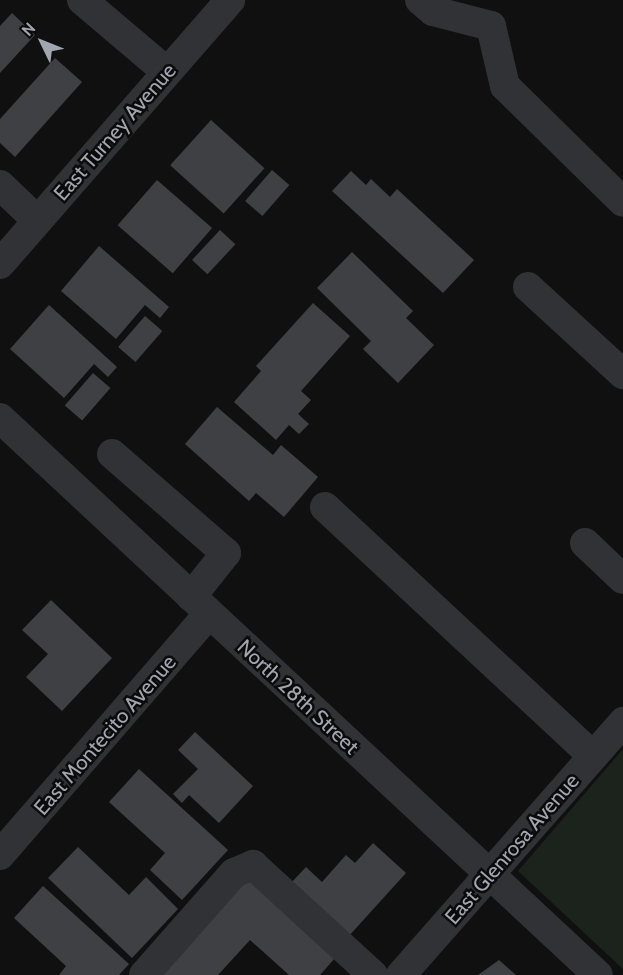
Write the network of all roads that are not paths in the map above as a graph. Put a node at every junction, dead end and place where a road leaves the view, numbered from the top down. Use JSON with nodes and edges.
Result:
{"nodes":[{"id":1,"x":82,"y":0,"type":"edge"},
{"id":2,"x":230,"y":0,"type":"edge"},
{"id":3,"x":420,"y":0,"type":"edge"},
{"id":4,"x":492,"y":13,"type":"edge"},
{"id":5,"x":167,"y":72,"type":"junction"},
{"id":6,"x":0,"y":185,"type":"edge"},
{"id":7,"x":623,"y":202,"type":"edge"},
{"id":8,"x":38,"y":221,"type":"junction"},
{"id":9,"x":0,"y":264,"type":"edge"},
{"id":10,"x":528,"y":287,"type":"dead end"},
{"id":11,"x":623,"y":374,"type":"edge"},
{"id":12,"x":0,"y":418,"type":"edge"},
{"id":13,"x":112,"y":454,"type":"dead end"},
{"id":14,"x":325,"y":507,"type":"dead end"},
{"id":15,"x":585,"y":543,"type":"dead end"},
{"id":16,"x":623,"y":579,"type":"edge"},
{"id":17,"x":200,"y":606,"type":"junction"},
{"id":18,"x":623,"y":722,"type":"edge"},
{"id":19,"x":593,"y":756,"type":"junction"},
{"id":20,"x":0,"y":855,"type":"edge"},
{"id":21,"x":489,"y":875,"type":"junction"},
{"id":22,"x":144,"y":975,"type":"edge"},
{"id":23,"x":373,"y":975,"type":"edge"},
{"id":24,"x":401,"y":975,"type":"edge"},
{"id":25,"x":598,"y":975,"type":"edge"}],
"edges":[{"from":1,"to":5,"type":"street"},
{"from":2,"to":5,"type":"street","name":"East Turney Avenue"},
{"from":3,"to":4,"type":"street"},
{"from":4,"to":7,"type":"street"},
{"from":5,"to":8,"type":"street","name":"East Turney Avenue"},
{"from":6,"to":8,"type":"street"},
{"from":8,"to":9,"type":"street","name":"East Turney Avenue"},
{"from":10,"to":11,"type":"street"},
{"from":12,"to":17,"type":"street","name":"North 28th Street"},
{"from":13,"to":17,"type":"street","name":"East Montecito Avenue"},
{"from":14,"to":19,"type":"street"},
{"from":15,"to":16,"type":"street"},
{"from":17,"to":20,"type":"street","name":"East Montecito Avenue"},
{"from":17,"to":21,"type":"street","name":"North 28th Street"},
{"from":18,"to":19,"type":"street","name":"East Glenrosa Avenue"},
{"from":19,"to":21,"type":"street","name":"East Glenrosa Avenue"},
{"from":21,"to":24,"type":"street","name":"East Glenrosa Avenue"},
{"from":21,"to":25,"type":"street","name":"North 28th Street"},
{"from":22,"to":23,"type":"street"}]}
